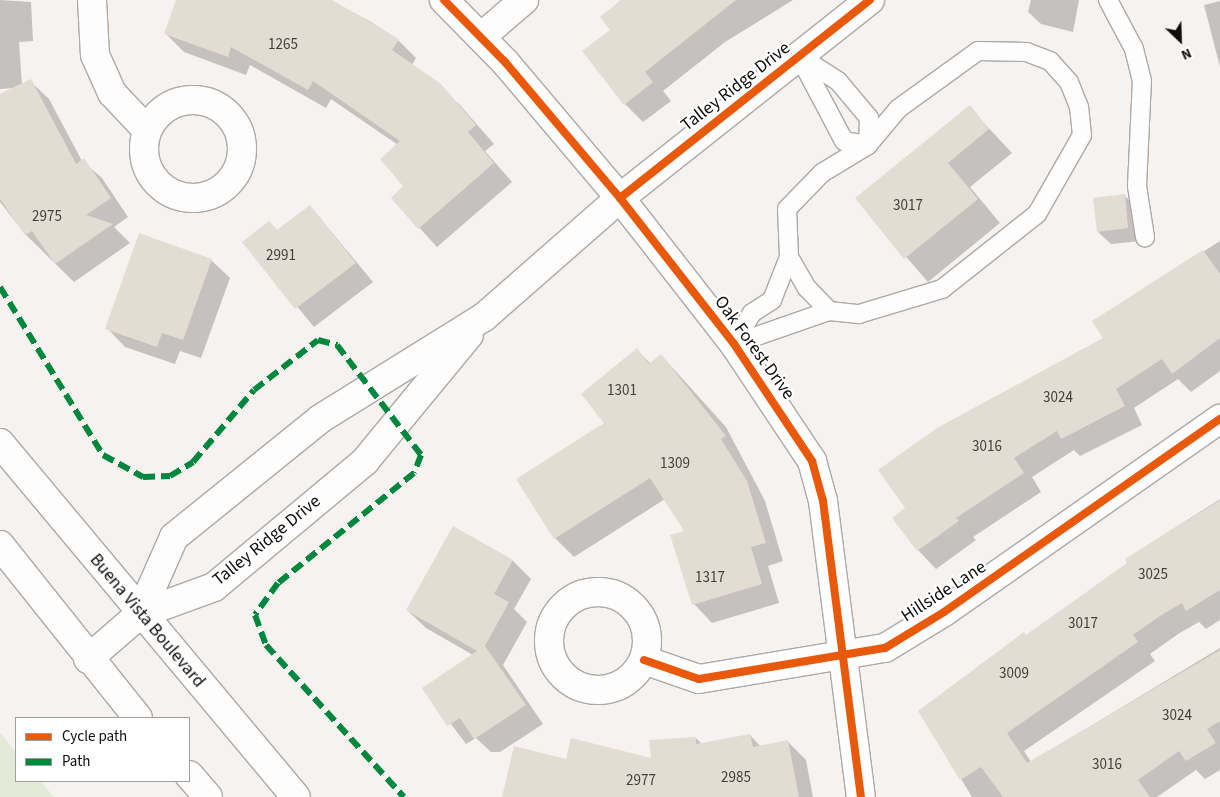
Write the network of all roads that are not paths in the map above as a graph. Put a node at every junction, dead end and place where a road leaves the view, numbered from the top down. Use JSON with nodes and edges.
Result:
{"nodes":[{"id":1,"x":92,"y":0,"type":"edge"},
{"id":2,"x":444,"y":0,"type":"edge"},
{"id":3,"x":524,"y":0,"type":"edge"},
{"id":4,"x":870,"y":0,"type":"edge"},
{"id":5,"x":1108,"y":0,"type":"edge"},
{"id":6,"x":481,"y":37,"type":"junction"},
{"id":7,"x":799,"y":56,"type":"junction"},
{"id":8,"x":146,"y":130,"type":"dead end"},
{"id":9,"x":868,"y":145,"type":"junction"},
{"id":10,"x":620,"y":198,"type":"junction"},
{"id":11,"x":1145,"y":237,"type":"dead end"},
{"id":12,"x":790,"y":257,"type":"junction"},
{"id":13,"x":829,"y":311,"type":"junction"},
{"id":14,"x":484,"y":317,"type":"junction"},
{"id":15,"x":734,"y":344,"type":"junction"},
{"id":16,"x":1220,"y":419,"type":"edge"},
{"id":17,"x":0,"y":443,"type":"edge"},
{"id":18,"x":0,"y":545,"type":"edge"},
{"id":19,"x":140,"y":614,"type":"junction"},
{"id":20,"x":843,"y":656,"type":"junction"},
{"id":21,"x":88,"y":659,"type":"junction"},
{"id":22,"x":644,"y":660,"type":"dead end"},
{"id":23,"x":137,"y":717,"type":"edge"},
{"id":24,"x":190,"y":776,"type":"edge"},
{"id":25,"x":208,"y":797,"type":"edge"},
{"id":26,"x":296,"y":797,"type":"edge"},
{"id":27,"x":861,"y":797,"type":"edge"}],
"edges":[{"from":1,"to":8,"type":"street"},
{"from":2,"to":6,"type":"street","name":"Oak Forest Drive"},
{"from":3,"to":6,"type":"street"},
{"from":4,"to":7,"type":"street","name":"Talley Ridge Drive"},
{"from":5,"to":11,"type":"lane"},
{"from":6,"to":10,"type":"street","name":"Oak Forest Drive"},
{"from":7,"to":9,"type":"lane"},
{"from":7,"to":9,"type":"lane"},
{"from":7,"to":10,"type":"street","name":"Talley Ridge Drive"},
{"from":9,"to":12,"type":"lane"},
{"from":9,"to":13,"type":"lane"},
{"from":10,"to":14,"type":"street","name":"Talley Ridge Drive"},
{"from":10,"to":15,"type":"street","name":"Oak Forest Drive"},
{"from":12,"to":13,"type":"lane"},
{"from":12,"to":15,"type":"lane"},
{"from":13,"to":15,"type":"lane"},
{"from":14,"to":19,"type":"street","name":"Talley Ridge Drive"},
{"from":14,"to":19,"type":"street","name":"Talley Ridge Drive"},
{"from":15,"to":20,"type":"street","name":"Oak Forest Drive"},
{"from":16,"to":20,"type":"street","name":"Hillside Lane"},
{"from":17,"to":19,"type":"street","name":"Buena Vista Boulevard"},
{"from":18,"to":21,"type":"street"},
{"from":19,"to":21,"type":"street"},
{"from":19,"to":26,"type":"street","name":"Buena Vista Boulevard"},
{"from":20,"to":22,"type":"street","name":"Hillside Lane"},
{"from":20,"to":27,"type":"street","name":"Oak Forest Drive"},
{"from":21,"to":23,"type":"street"},
{"from":24,"to":25,"type":"street"}]}
